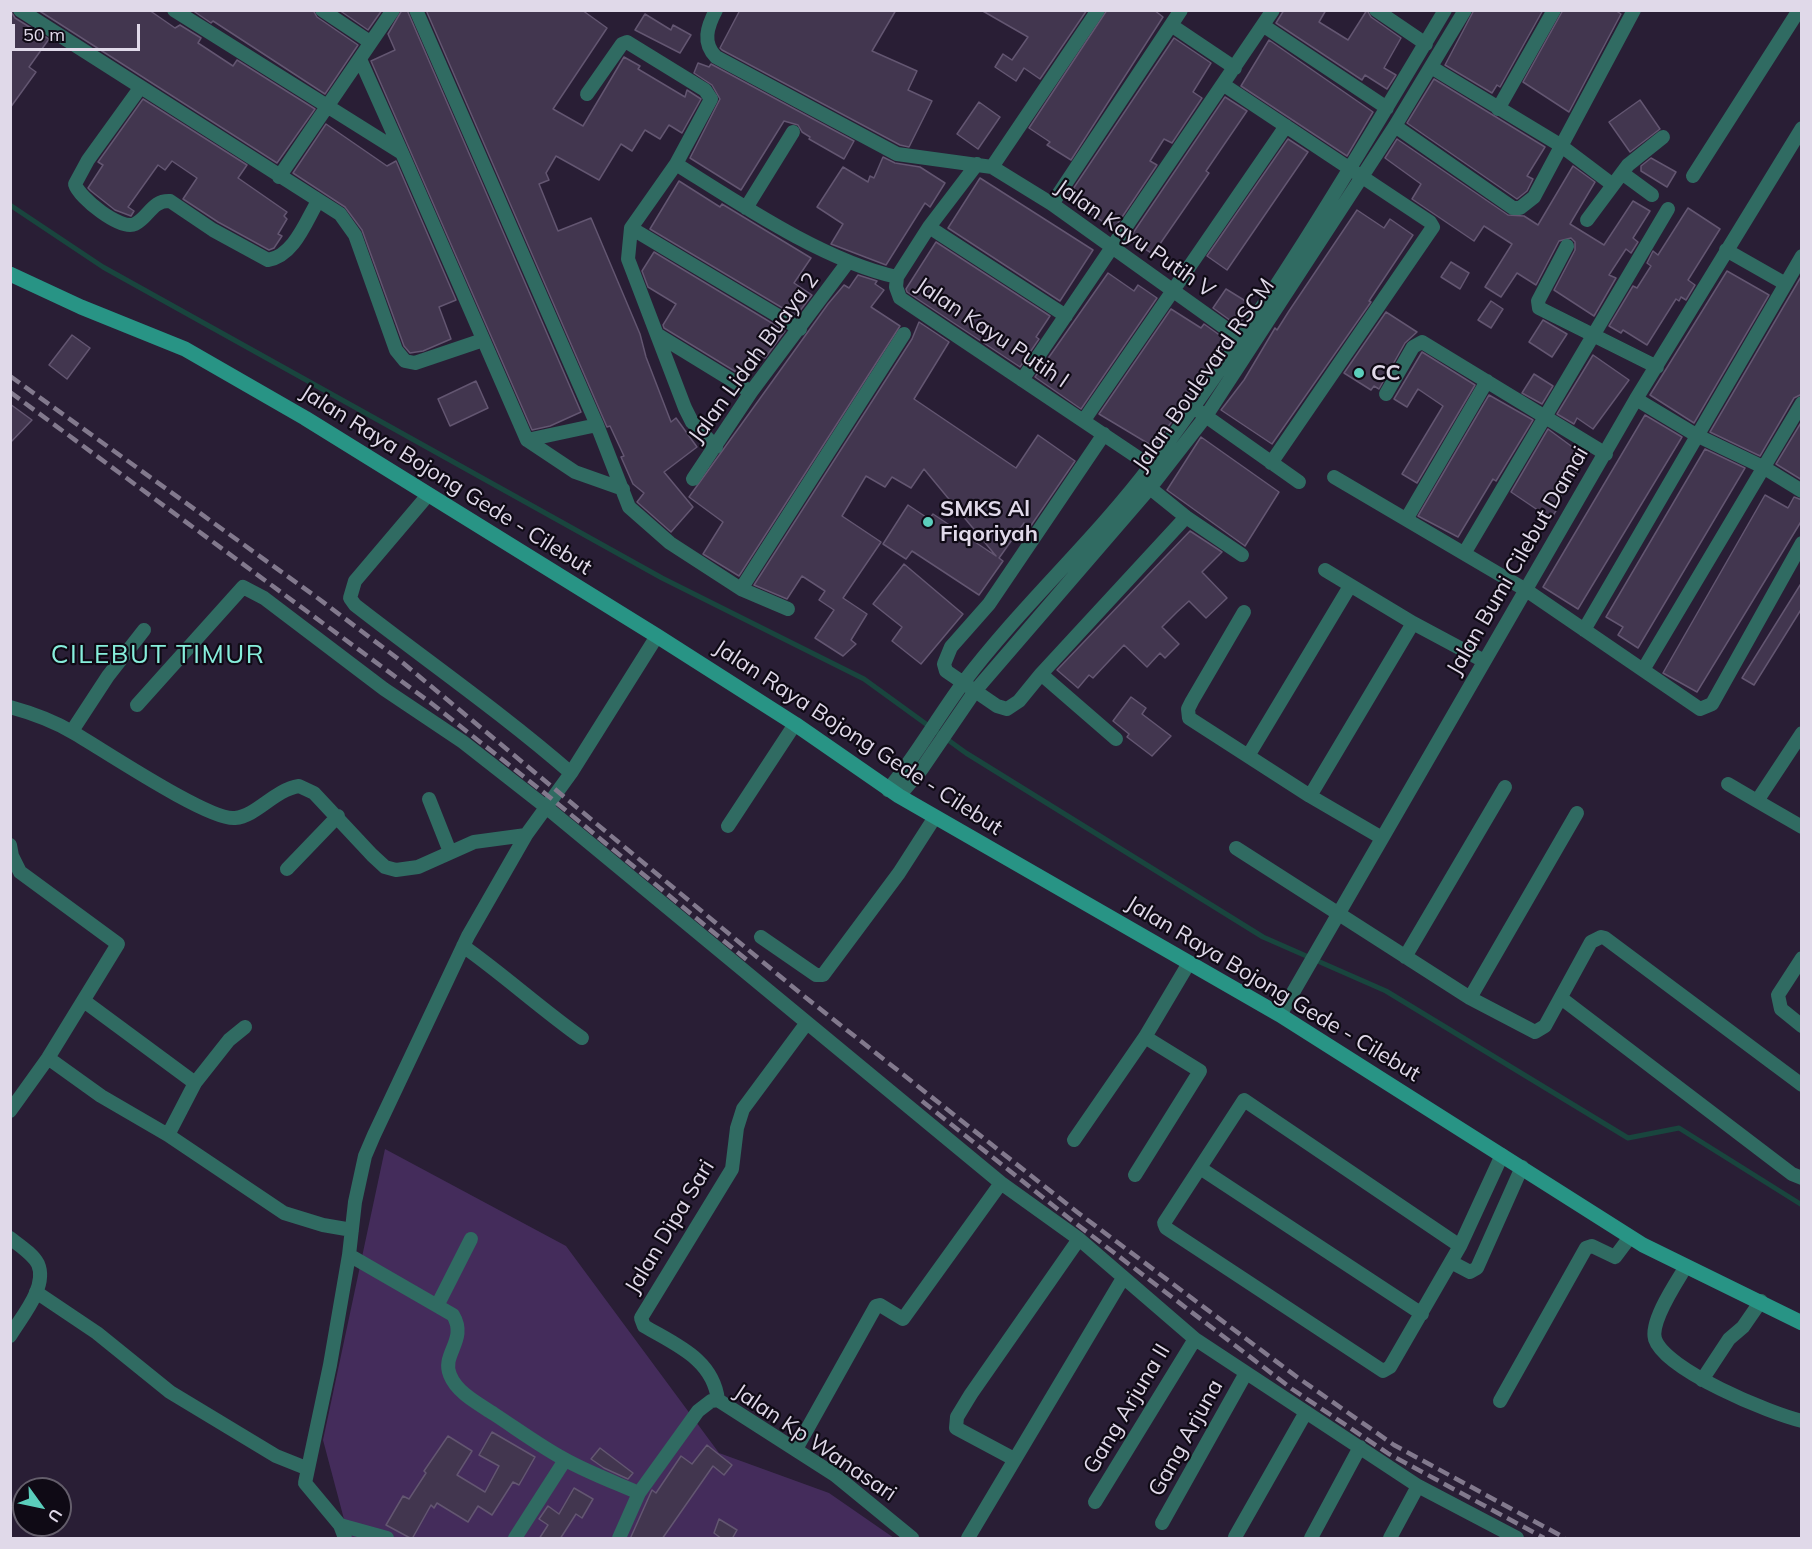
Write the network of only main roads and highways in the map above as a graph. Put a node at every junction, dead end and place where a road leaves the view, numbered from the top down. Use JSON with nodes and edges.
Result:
{"nodes":[{"id":1,"x":10,"y":274,"type":"edge"},
{"id":2,"x":1802,"y":1323,"type":"edge"}],
"edges":[{"from":1,"to":2,"type":"main road","name":"Jalan Raya Bojong Gede - Cilebut"}]}
